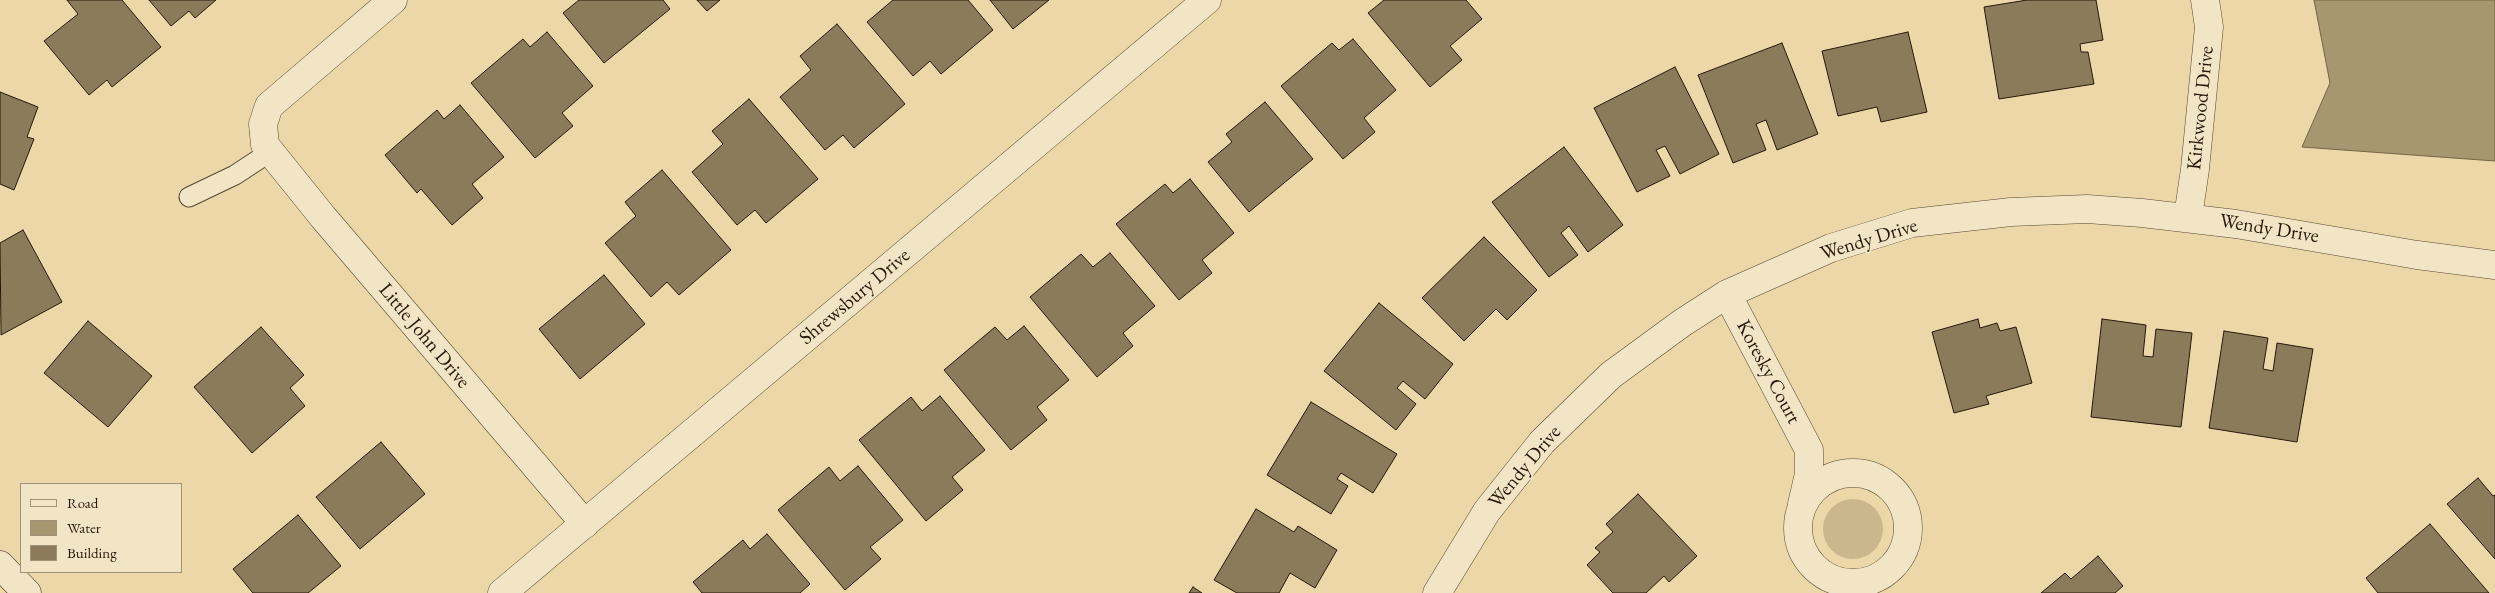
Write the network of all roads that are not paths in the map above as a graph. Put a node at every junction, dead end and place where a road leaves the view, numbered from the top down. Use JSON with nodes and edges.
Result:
{"nodes":[{"id":1,"x":392,"y":0,"type":"edge"},
{"id":2,"x":1207,"y":0,"type":"edge"},
{"id":3,"x":2205,"y":0,"type":"edge"},
{"id":4,"x":268,"y":149,"type":"junction"},
{"id":5,"x":189,"y":197,"type":"dead end"},
{"id":6,"x":2188,"y":217,"type":"junction"},
{"id":7,"x":2495,"y":265,"type":"edge"},
{"id":8,"x":1727,"y":294,"type":"junction"},
{"id":9,"x":1810,"y":450,"type":"junction"},
{"id":10,"x":1861,"y":473,"type":"junction"},
{"id":11,"x":1801,"y":507,"type":"junction"},
{"id":12,"x":585,"y":524,"type":"junction"},
{"id":13,"x":0,"y":565,"type":"edge"},
{"id":14,"x":27,"y":593,"type":"edge"},
{"id":15,"x":502,"y":593,"type":"edge"},
{"id":16,"x":1437,"y":593,"type":"edge"}],
"edges":[{"from":1,"to":4,"type":"street"},
{"from":2,"to":12,"type":"street","name":"Shrewsbury Drive"},
{"from":3,"to":6,"type":"street","name":"Kirkwood Drive"},
{"from":4,"to":5,"type":"lane"},
{"from":4,"to":12,"type":"street","name":"Little John Drive"},
{"from":6,"to":7,"type":"street","name":"Wendy Drive"},
{"from":6,"to":8,"type":"street","name":"Wendy Drive"},
{"from":8,"to":9,"type":"street","name":"Koresky Court"},
{"from":8,"to":16,"type":"street","name":"Wendy Drive"},
{"from":9,"to":10,"type":"street"},
{"from":9,"to":11,"type":"street"},
{"from":10,"to":11,"type":"street"},
{"from":10,"to":11,"type":"street"},
{"from":12,"to":15,"type":"street","name":"Shrewsbury Drive"},
{"from":13,"to":14,"type":"street"}]}
